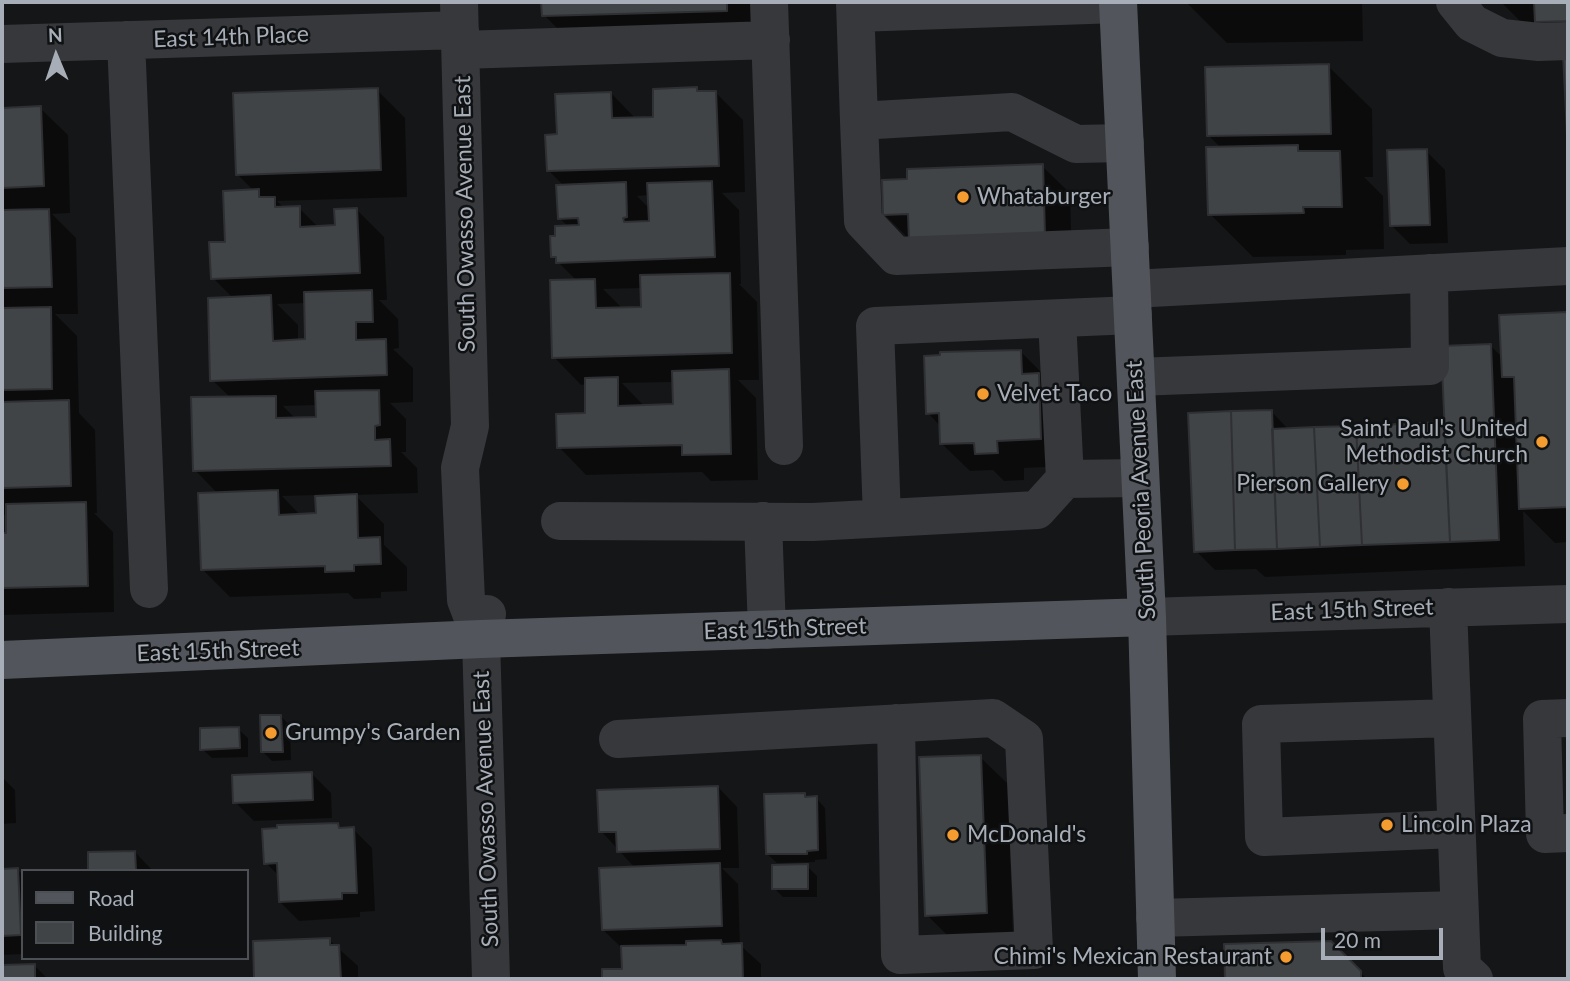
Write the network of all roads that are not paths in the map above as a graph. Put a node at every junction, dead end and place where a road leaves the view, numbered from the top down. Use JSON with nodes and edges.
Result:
{"nodes":[{"id":1,"x":769,"y":2,"type":"edge"},
{"id":2,"x":1455,"y":2,"type":"edge"},
{"id":3,"x":1118,"y":3,"type":"edge"},
{"id":4,"x":855,"y":7,"type":"edge"},
{"id":5,"x":460,"y":27,"type":"edge"},
{"id":6,"x":126,"y":40,"type":"junction"},
{"id":7,"x":771,"y":40,"type":"junction"},
{"id":8,"x":1568,"y":41,"type":"edge"},
{"id":9,"x":2,"y":44,"type":"edge"},
{"id":10,"x":859,"y":121,"type":"junction"},
{"id":11,"x":1125,"y":143,"type":"junction"},
{"id":12,"x":1130,"y":247,"type":"junction"},
{"id":13,"x":1568,"y":266,"type":"edge"},
{"id":14,"x":1429,"y":273,"type":"junction"},
{"id":15,"x":1132,"y":302,"type":"junction"},
{"id":16,"x":1057,"y":319,"type":"junction"},
{"id":17,"x":1136,"y":377,"type":"junction"},
{"id":18,"x":784,"y":446,"type":"dead end"},
{"id":19,"x":1140,"y":478,"type":"junction"},
{"id":20,"x":1065,"y":479,"type":"junction"},
{"id":21,"x":881,"y":518,"type":"junction"},
{"id":22,"x":560,"y":521,"type":"dead end"},
{"id":23,"x":763,"y":521,"type":"junction"},
{"id":24,"x":149,"y":589,"type":"dead end"},
{"id":25,"x":1568,"y":604,"type":"edge"},
{"id":26,"x":1448,"y":607,"type":"junction"},
{"id":27,"x":1147,"y":617,"type":"junction"},
{"id":28,"x":767,"y":630,"type":"junction"},
{"id":29,"x":481,"y":639,"type":"junction"},
{"id":30,"x":2,"y":660,"type":"edge"},
{"id":31,"x":1451,"y":718,"type":"junction"},
{"id":32,"x":1568,"y":718,"type":"edge"},
{"id":33,"x":896,"y":723,"type":"junction"},
{"id":34,"x":618,"y":738,"type":"dead end"},
{"id":35,"x":1455,"y":829,"type":"junction"},
{"id":36,"x":1568,"y":833,"type":"edge"},
{"id":37,"x":1459,"y":911,"type":"junction"},
{"id":38,"x":1155,"y":918,"type":"junction"},
{"id":39,"x":491,"y":979,"type":"edge"},
{"id":40,"x":1157,"y":979,"type":"edge"},
{"id":41,"x":1474,"y":979,"type":"edge"}],
"edges":[{"from":1,"to":7,"type":"street"},
{"from":2,"to":8,"type":"street"},
{"from":3,"to":4,"type":"street"},
{"from":3,"to":11,"type":"main road","name":"South Peoria Avenue East"},
{"from":4,"to":10,"type":"street"},
{"from":5,"to":6,"type":"street","name":"East 14th Place"},
{"from":5,"to":7,"type":"street","name":"East 14th Place"},
{"from":5,"to":29,"type":"street","name":"South Owasso Avenue East"},
{"from":6,"to":9,"type":"street","name":"East 14th Place"},
{"from":6,"to":24,"type":"street"},
{"from":7,"to":18,"type":"street"},
{"from":10,"to":11,"type":"street"},
{"from":10,"to":12,"type":"street"},
{"from":11,"to":12,"type":"main road","name":"South Peoria Avenue East"},
{"from":12,"to":15,"type":"main road","name":"South Peoria Avenue East"},
{"from":13,"to":14,"type":"street"},
{"from":14,"to":15,"type":"street"},
{"from":14,"to":17,"type":"street"},
{"from":15,"to":16,"type":"street"},
{"from":15,"to":17,"type":"main road","name":"South Peoria Avenue East"},
{"from":16,"to":20,"type":"street"},
{"from":16,"to":21,"type":"street"},
{"from":17,"to":19,"type":"main road","name":"South Peoria Avenue East"},
{"from":19,"to":20,"type":"street"},
{"from":19,"to":27,"type":"main road","name":"South Peoria Avenue East"},
{"from":20,"to":21,"type":"street"},
{"from":21,"to":23,"type":"street"},
{"from":22,"to":23,"type":"street"},
{"from":23,"to":28,"type":"street"},
{"from":25,"to":26,"type":"street","name":"East 15th Street"},
{"from":26,"to":27,"type":"street","name":"East 15th Street"},
{"from":26,"to":31,"type":"street"},
{"from":27,"to":28,"type":"main road","name":"East 15th Street"},
{"from":27,"to":38,"type":"main road","name":"South Peoria Avenue East"},
{"from":28,"to":29,"type":"main road","name":"East 15th Street"},
{"from":29,"to":30,"type":"main road","name":"East 15th Street"},
{"from":29,"to":39,"type":"street","name":"South Owasso Avenue East"},
{"from":31,"to":35,"type":"street"},
{"from":31,"to":35,"type":"street"},
{"from":32,"to":36,"type":"street"},
{"from":33,"to":33,"type":"street"},
{"from":33,"to":34,"type":"street"},
{"from":35,"to":37,"type":"street"},
{"from":37,"to":38,"type":"street"},
{"from":37,"to":41,"type":"street"},
{"from":38,"to":40,"type":"main road","name":"South Peoria Avenue East"}]}
